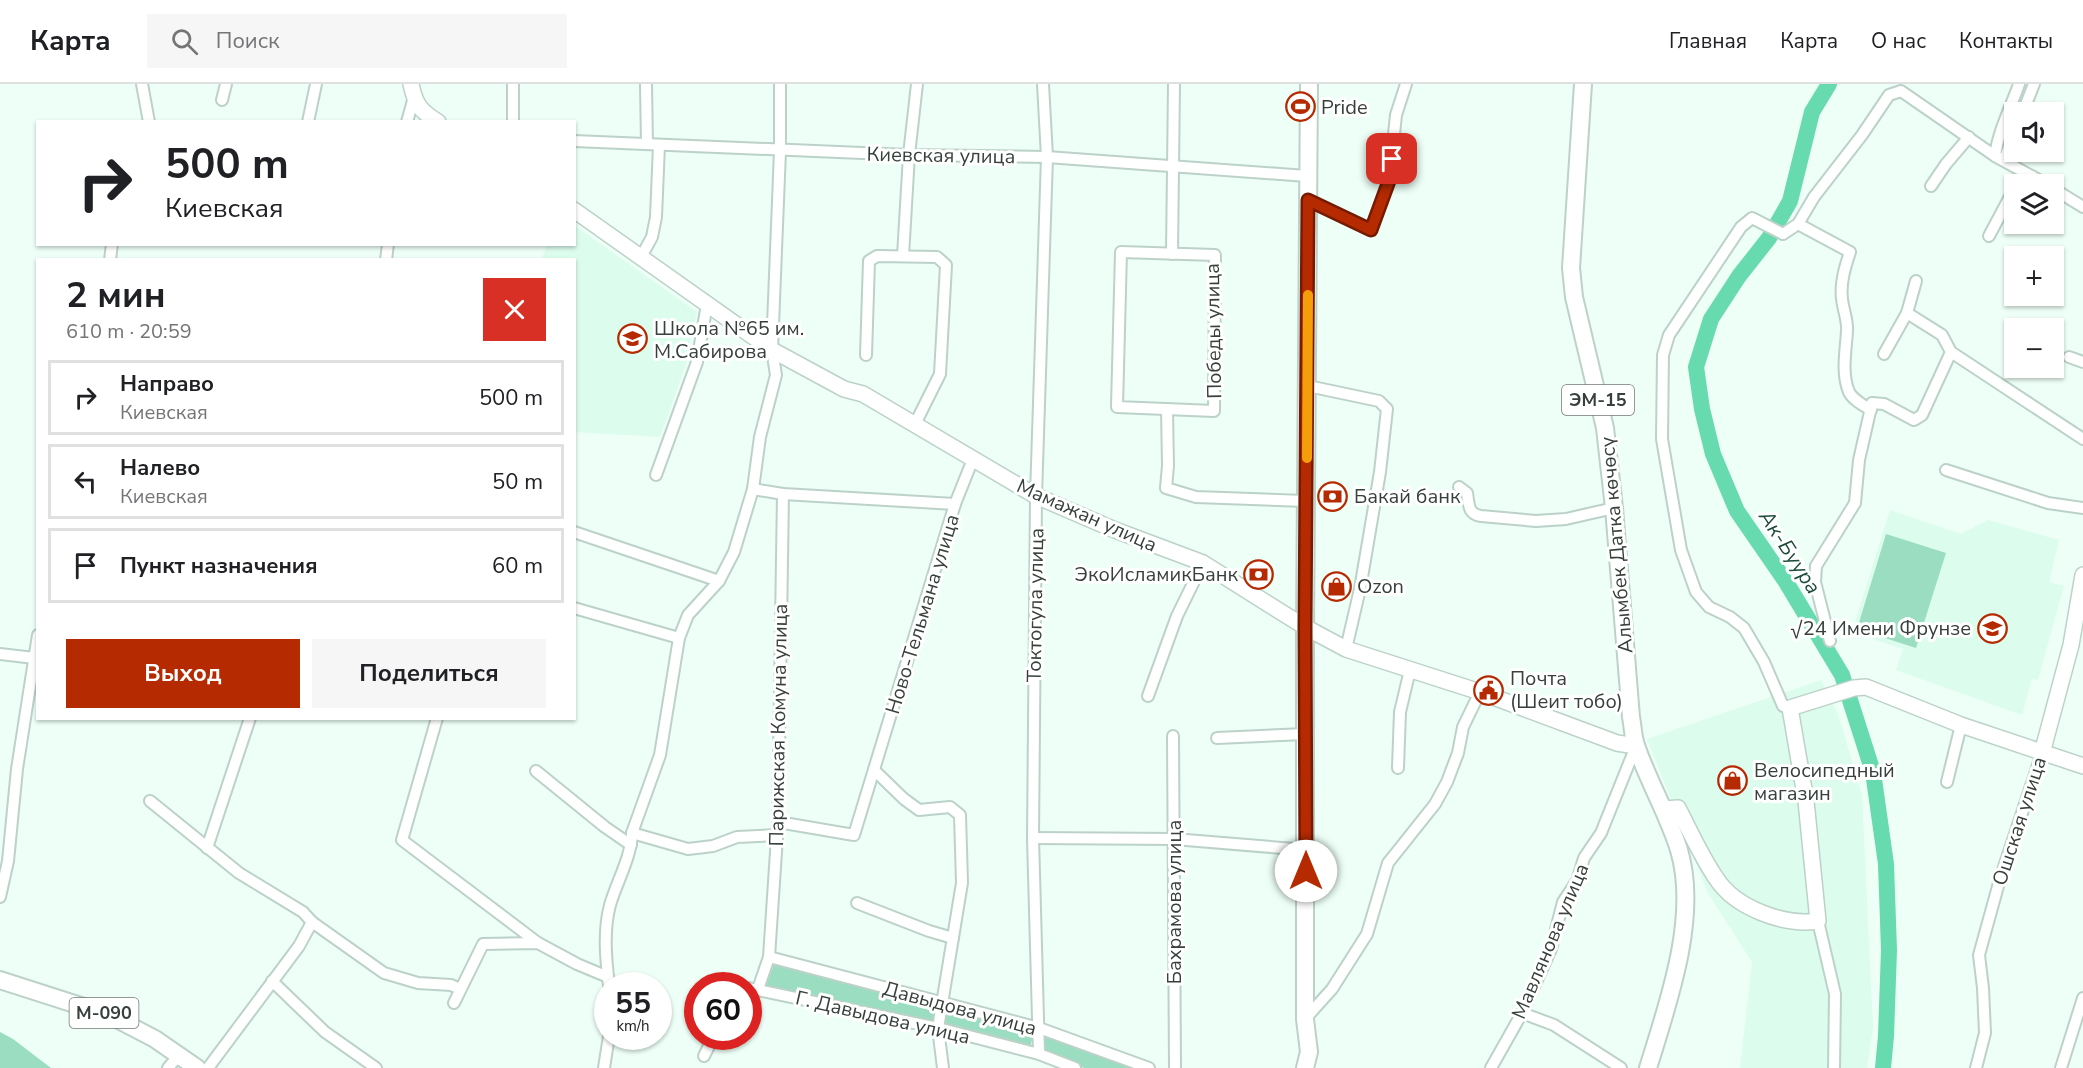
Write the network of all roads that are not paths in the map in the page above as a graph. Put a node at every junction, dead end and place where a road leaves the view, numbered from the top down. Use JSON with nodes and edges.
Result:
{"nodes":[{"id":1,"x":142,"y":84,"type":"edge"},
{"id":2,"x":226,"y":84,"type":"edge"},
{"id":3,"x":316,"y":84,"type":"edge"},
{"id":4,"x":513,"y":84,"type":"edge"},
{"id":5,"x":646,"y":84,"type":"edge"},
{"id":6,"x":780,"y":84,"type":"edge"},
{"id":7,"x":917,"y":84,"type":"edge"},
{"id":8,"x":1043,"y":84,"type":"edge"},
{"id":9,"x":1174,"y":84,"type":"edge"},
{"id":10,"x":1309,"y":84,"type":"edge"},
{"id":11,"x":1406,"y":84,"type":"edge"},
{"id":12,"x":1583,"y":84,"type":"edge"},
{"id":13,"x":2019,"y":84,"type":"edge"},
{"id":14,"x":2034,"y":84,"type":"edge"},
{"id":15,"x":413,"y":90,"type":"edge"},
{"id":16,"x":222,"y":100,"type":"dead end"},
{"id":17,"x":2027,"y":102,"type":"edge"},
{"id":18,"x":149,"y":120,"type":"edge"},
{"id":19,"x":308,"y":120,"type":"edge"},
{"id":20,"x":407,"y":120,"type":"edge"},
{"id":21,"x":435,"y":120,"type":"edge"},
{"id":22,"x":513,"y":120,"type":"edge"},
{"id":23,"x":1969,"y":137,"type":"junction"},
{"id":24,"x":576,"y":141,"type":"edge"},
{"id":25,"x":653,"y":145,"type":"junction"},
{"id":26,"x":780,"y":151,"type":"junction"},
{"id":27,"x":2004,"y":151,"type":"edge"},
{"id":28,"x":909,"y":155,"type":"junction"},
{"id":29,"x":1047,"y":157,"type":"junction"},
{"id":30,"x":2000,"y":158,"type":"junction"},
{"id":31,"x":1172,"y":168,"type":"junction"},
{"id":32,"x":2024,"y":171,"type":"junction"},
{"id":33,"x":2022,"y":174,"type":"edge"},
{"id":34,"x":2029,"y":174,"type":"edge"},
{"id":35,"x":1308,"y":176,"type":"junction"},
{"id":36,"x":1931,"y":186,"type":"dead end"},
{"id":37,"x":2064,"y":195,"type":"edge"},
{"id":38,"x":1308,"y":200,"type":"junction"},
{"id":39,"x":2083,"y":207,"type":"edge"},
{"id":40,"x":2004,"y":208,"type":"edge"},
{"id":41,"x":576,"y":211,"type":"edge"},
{"id":42,"x":1798,"y":224,"type":"junction"},
{"id":43,"x":1989,"y":236,"type":"dead end"},
{"id":44,"x":1172,"y":254,"type":"junction"},
{"id":45,"x":903,"y":256,"type":"junction"},
{"id":46,"x":641,"y":257,"type":"junction"},
{"id":47,"x":1916,"y":281,"type":"dead end"},
{"id":48,"x":707,"y":304,"type":"junction"},
{"id":49,"x":1907,"y":313,"type":"junction"},
{"id":50,"x":772,"y":350,"type":"junction"},
{"id":51,"x":1952,"y":352,"type":"junction"},
{"id":52,"x":1884,"y":354,"type":"dead end"},
{"id":53,"x":866,"y":355,"type":"dead end"},
{"id":54,"x":2069,"y":357,"type":"dead end"},
{"id":55,"x":2083,"y":362,"type":"edge"},
{"id":56,"x":1308,"y":386,"type":"junction"},
{"id":57,"x":1167,"y":409,"type":"junction"},
{"id":58,"x":1871,"y":410,"type":"junction"},
{"id":59,"x":915,"y":424,"type":"junction"},
{"id":60,"x":2083,"y":439,"type":"edge"},
{"id":61,"x":973,"y":459,"type":"junction"},
{"id":62,"x":1946,"y":470,"type":"dead end"},
{"id":63,"x":656,"y":475,"type":"dead end"},
{"id":64,"x":1459,"y":487,"type":"dead end"},
{"id":65,"x":753,"y":489,"type":"junction"},
{"id":66,"x":783,"y":494,"type":"junction"},
{"id":67,"x":1036,"y":496,"type":"junction"},
{"id":68,"x":1306,"y":501,"type":"junction"},
{"id":69,"x":955,"y":504,"type":"junction"},
{"id":70,"x":1614,"y":508,"type":"junction"},
{"id":71,"x":2083,"y":508,"type":"edge"},
{"id":72,"x":576,"y":533,"type":"edge"},
{"id":73,"x":1203,"y":563,"type":"junction"},
{"id":74,"x":2083,"y":575,"type":"edge"},
{"id":75,"x":719,"y":581,"type":"junction"},
{"id":76,"x":576,"y":609,"type":"edge"},
{"id":77,"x":1305,"y":627,"type":"junction"},
{"id":78,"x":679,"y":638,"type":"junction"},
{"id":79,"x":1830,"y":641,"type":"dead end"},
{"id":80,"x":1346,"y":649,"type":"junction"},
{"id":81,"x":0,"y":654,"type":"edge"},
{"id":82,"x":36,"y":657,"type":"edge"},
{"id":83,"x":1410,"y":670,"type":"junction"},
{"id":84,"x":1480,"y":692,"type":"junction"},
{"id":85,"x":1148,"y":696,"type":"dead end"},
{"id":86,"x":1790,"y":708,"type":"junction"},
{"id":87,"x":249,"y":720,"type":"edge"},
{"id":88,"x":436,"y":720,"type":"edge"},
{"id":89,"x":1961,"y":725,"type":"junction"},
{"id":90,"x":1305,"y":734,"type":"junction"},
{"id":91,"x":1173,"y":736,"type":"dead end"},
{"id":92,"x":1217,"y":738,"type":"dead end"},
{"id":93,"x":1636,"y":746,"type":"junction"},
{"id":94,"x":2042,"y":753,"type":"junction"},
{"id":95,"x":2083,"y":766,"type":"edge"},
{"id":96,"x":1398,"y":768,"type":"dead end"},
{"id":97,"x":874,"y":770,"type":"junction"},
{"id":98,"x":536,"y":771,"type":"dead end"},
{"id":99,"x":1947,"y":782,"type":"dead end"},
{"id":100,"x":150,"y":801,"type":"dead end"},
{"id":101,"x":1663,"y":808,"type":"junction"},
{"id":102,"x":778,"y":822,"type":"junction"},
{"id":103,"x":632,"y":833,"type":"junction"},
{"id":104,"x":777,"y":836,"type":"junction"},
{"id":105,"x":1032,"y":838,"type":"junction"},
{"id":106,"x":1174,"y":839,"type":"junction"},
{"id":107,"x":632,"y":845,"type":"junction"},
{"id":108,"x":207,"y":848,"type":"junction"},
{"id":109,"x":1307,"y":850,"type":"junction"},
{"id":110,"x":0,"y":897,"type":"edge"},
{"id":111,"x":857,"y":903,"type":"dead end"},
{"id":112,"x":1818,"y":921,"type":"junction"},
{"id":113,"x":312,"y":922,"type":"junction"},
{"id":114,"x":953,"y":938,"type":"junction"},
{"id":115,"x":538,"y":943,"type":"junction"},
{"id":116,"x":769,"y":957,"type":"junction"},
{"id":117,"x":608,"y":972,"type":"edge"},
{"id":118,"x":762,"y":972,"type":"edge"},
{"id":119,"x":594,"y":973,"type":"edge"},
{"id":120,"x":0,"y":980,"type":"edge"},
{"id":121,"x":272,"y":981,"type":"junction"},
{"id":122,"x":460,"y":989,"type":"junction"},
{"id":123,"x":762,"y":991,"type":"edge"},
{"id":124,"x":2083,"y":998,"type":"edge"},
{"id":125,"x":454,"y":1003,"type":"dead end"},
{"id":126,"x":943,"y":1003,"type":"junction"},
{"id":127,"x":1522,"y":1013,"type":"junction"},
{"id":128,"x":1305,"y":1019,"type":"junction"},
{"id":129,"x":2079,"y":1026,"type":"edge"},
{"id":130,"x":938,"y":1028,"type":"junction"},
{"id":131,"x":1039,"y":1028,"type":"junction"},
{"id":132,"x":607,"y":1050,"type":"edge"},
{"id":133,"x":708,"y":1050,"type":"edge"},
{"id":134,"x":1039,"y":1054,"type":"junction"},
{"id":135,"x":179,"y":1055,"type":"junction"},
{"id":136,"x":705,"y":1056,"type":"dead end"},
{"id":137,"x":168,"y":1068,"type":"edge"},
{"id":138,"x":197,"y":1068,"type":"edge"},
{"id":139,"x":208,"y":1068,"type":"edge"},
{"id":140,"x":376,"y":1068,"type":"edge"},
{"id":141,"x":604,"y":1068,"type":"edge"},
{"id":142,"x":944,"y":1068,"type":"edge"},
{"id":143,"x":1075,"y":1068,"type":"edge"},
{"id":144,"x":1149,"y":1068,"type":"edge"},
{"id":145,"x":1175,"y":1068,"type":"edge"},
{"id":146,"x":1305,"y":1068,"type":"edge"},
{"id":147,"x":1491,"y":1068,"type":"edge"},
{"id":148,"x":1621,"y":1068,"type":"edge"},
{"id":149,"x":1648,"y":1068,"type":"edge"},
{"id":150,"x":1834,"y":1068,"type":"edge"},
{"id":151,"x":1976,"y":1068,"type":"edge"},
{"id":152,"x":2061,"y":1068,"type":"edge"}],
"edges":[{"from":1,"to":18,"type":"street"},
{"from":2,"to":16,"type":"street"},
{"from":3,"to":19,"type":"street"},
{"from":4,"to":22,"type":"street"},
{"from":5,"to":25,"type":"street"},
{"from":6,"to":26,"type":"street"},
{"from":7,"to":28,"type":"street"},
{"from":8,"to":29,"type":"street","name":"Токтогула улица"},
{"from":9,"to":31,"type":"street"},
{"from":10,"to":35,"type":"main road"},
{"from":11,"to":38,"type":"street"},
{"from":12,"to":70,"type":"main road","name":"Алымбек Датка көчөсү","number":"ЭМ-15"},
{"from":13,"to":30,"type":"street"},
{"from":14,"to":17,"type":"street"},
{"from":15,"to":20,"type":"street"},
{"from":15,"to":21,"type":"street"},
{"from":23,"to":30,"type":"street"},
{"from":23,"to":36,"type":"street"},
{"from":23,"to":42,"type":"street"},
{"from":24,"to":25,"type":"street","name":"Киевская улица"},
{"from":25,"to":26,"type":"street","name":"Киевская улица"},
{"from":25,"to":46,"type":"street"},
{"from":26,"to":28,"type":"street","name":"Киевская улица"},
{"from":26,"to":50,"type":"street"},
{"from":27,"to":30,"type":"street"},
{"from":28,"to":29,"type":"street","name":"Киевская улица"},
{"from":28,"to":45,"type":"street"},
{"from":29,"to":31,"type":"street","name":"Киевская улица"},
{"from":29,"to":67,"type":"street","name":"Токтогула улица"},
{"from":30,"to":32,"type":"street"},
{"from":31,"to":35,"type":"street","name":"Киевская улица"},
{"from":31,"to":44,"type":"street"},
{"from":32,"to":33,"type":"street"},
{"from":32,"to":34,"type":"street"},
{"from":35,"to":38,"type":"main road"},
{"from":37,"to":39,"type":"street"},
{"from":38,"to":56,"type":"main road"},
{"from":40,"to":43,"type":"street"},
{"from":41,"to":46,"type":"street","name":"Мамажан улица"},
{"from":42,"to":58,"type":"street"},
{"from":42,"to":86,"type":"street"},
{"from":44,"to":57,"type":"street","name":"Победы улица"},
{"from":44,"to":57,"type":"street","name":"Победы улица"},
{"from":45,"to":53,"type":"street"},
{"from":45,"to":59,"type":"street"},
{"from":46,"to":48,"type":"street","name":"Мамажан улица"},
{"from":47,"to":49,"type":"street"},
{"from":48,"to":50,"type":"street","name":"Мамажан улица"},
{"from":48,"to":63,"type":"street"},
{"from":49,"to":51,"type":"street"},
{"from":49,"to":52,"type":"street"},
{"from":50,"to":59,"type":"street","name":"Мамажан улица"},
{"from":50,"to":65,"type":"street"},
{"from":51,"to":58,"type":"street"},
{"from":51,"to":60,"type":"street"},
{"from":54,"to":55,"type":"street"},
{"from":56,"to":68,"type":"main road"},
{"from":56,"to":80,"type":"street"},
{"from":57,"to":68,"type":"street"},
{"from":58,"to":79,"type":"street"},
{"from":59,"to":61,"type":"street","name":"Мамажан улица"},
{"from":61,"to":67,"type":"street","name":"Мамажан улица"},
{"from":61,"to":69,"type":"street","name":"Ново-Тельмана улица"},
{"from":62,"to":71,"type":"street"},
{"from":64,"to":70,"type":"street"},
{"from":65,"to":66,"type":"street"},
{"from":65,"to":75,"type":"street"},
{"from":66,"to":69,"type":"street"},
{"from":66,"to":102,"type":"street","name":"Парижская Комуна улица"},
{"from":67,"to":73,"type":"street","name":"Мамажан улица"},
{"from":67,"to":105,"type":"street","name":"Токтогула улица"},
{"from":68,"to":77,"type":"main road"},
{"from":69,"to":97,"type":"street","name":"Ново-Тельмана улица"},
{"from":70,"to":93,"type":"main road","name":"Алымбек Датка көчөсү","number":"ЭМ-15"},
{"from":72,"to":75,"type":"street"},
{"from":73,"to":77,"type":"street","name":"Мамажан улица"},
{"from":73,"to":85,"type":"street"},
{"from":74,"to":94,"type":"street","name":"Ошская улица"},
{"from":75,"to":78,"type":"street"},
{"from":76,"to":78,"type":"street"},
{"from":77,"to":80,"type":"street","name":"Мамажан улица"},
{"from":77,"to":90,"type":"main road"},
{"from":78,"to":103,"type":"street"},
{"from":80,"to":83,"type":"street","name":"Мамажан улица"},
{"from":81,"to":82,"type":"street"},
{"from":82,"to":110,"type":"street"},
{"from":83,"to":84,"type":"street","name":"Мамажан улица"},
{"from":83,"to":96,"type":"street"},
{"from":84,"to":93,"type":"street","name":"Мамажан улица"},
{"from":84,"to":128,"type":"street"},
{"from":86,"to":89,"type":"street"},
{"from":86,"to":112,"type":"street"},
{"from":87,"to":108,"type":"street"},
{"from":88,"to":115,"type":"street"},
{"from":89,"to":94,"type":"street"},
{"from":89,"to":99,"type":"street"},
{"from":90,"to":92,"type":"street"},
{"from":90,"to":109,"type":"main road"},
{"from":91,"to":106,"type":"street","name":"Бахрамова улица"},
{"from":93,"to":101,"type":"main road","name":"Алымбек Датка көчөсү"},
{"from":93,"to":127,"type":"street","name":"Мавлянова улица"},
{"from":94,"to":95,"type":"street"},
{"from":94,"to":151,"type":"street","name":"Ошская улица"},
{"from":97,"to":102,"type":"street","name":"Ново-Тельмана улица"},
{"from":97,"to":114,"type":"street"},
{"from":98,"to":107,"type":"street"},
{"from":100,"to":108,"type":"street"},
{"from":101,"to":112,"type":"street"},
{"from":101,"to":149,"type":"main road","name":"Алымбек Датка көчөсү"},
{"from":102,"to":104,"type":"street","name":"Парижская Комуна улица"},
{"from":103,"to":104,"type":"street"},
{"from":103,"to":107,"type":"street"},
{"from":104,"to":116,"type":"street","name":"Парижская Комуна улица"},
{"from":105,"to":106,"type":"street"},
{"from":105,"to":131,"type":"street","name":"Токтогула улица"},
{"from":106,"to":109,"type":"street"},
{"from":106,"to":145,"type":"street","name":"Бахрамова улица"},
{"from":107,"to":117,"type":"street"},
{"from":108,"to":113,"type":"street"},
{"from":109,"to":128,"type":"main road"},
{"from":111,"to":114,"type":"street"},
{"from":112,"to":150,"type":"street"},
{"from":113,"to":121,"type":"street"},
{"from":113,"to":122,"type":"street"},
{"from":114,"to":126,"type":"street"},
{"from":115,"to":119,"type":"street"},
{"from":115,"to":122,"type":"street"},
{"from":116,"to":118,"type":"street","name":"Парижская Комуна улица"},
{"from":116,"to":126,"type":"street","name":"Давыдова улица"},
{"from":120,"to":135,"type":"main road","number":"М-090"},
{"from":121,"to":139,"type":"street"},
{"from":121,"to":140,"type":"street"},
{"from":122,"to":125,"type":"street"},
{"from":123,"to":130,"type":"street","name":"Г. Давыдова улица"},
{"from":124,"to":129,"type":"street"},
{"from":126,"to":130,"type":"street"},
{"from":126,"to":131,"type":"street","name":"Давыдова улица"},
{"from":127,"to":147,"type":"street","name":"Мавлянова улица"},
{"from":127,"to":148,"type":"street"},
{"from":128,"to":146,"type":"main road"},
{"from":129,"to":152,"type":"street"},
{"from":130,"to":134,"type":"street","name":"Г. Давыдова улица"},
{"from":130,"to":142,"type":"street"},
{"from":131,"to":134,"type":"street","name":"Токтогула улица"},
{"from":131,"to":144,"type":"street","name":"Давыдова улица"},
{"from":132,"to":141,"type":"street"},
{"from":133,"to":136,"type":"street"},
{"from":134,"to":143,"type":"street","name":"Г. Давыдова улица"},
{"from":135,"to":137,"type":"street"},
{"from":135,"to":138,"type":"main road","number":"М-090"}]}
